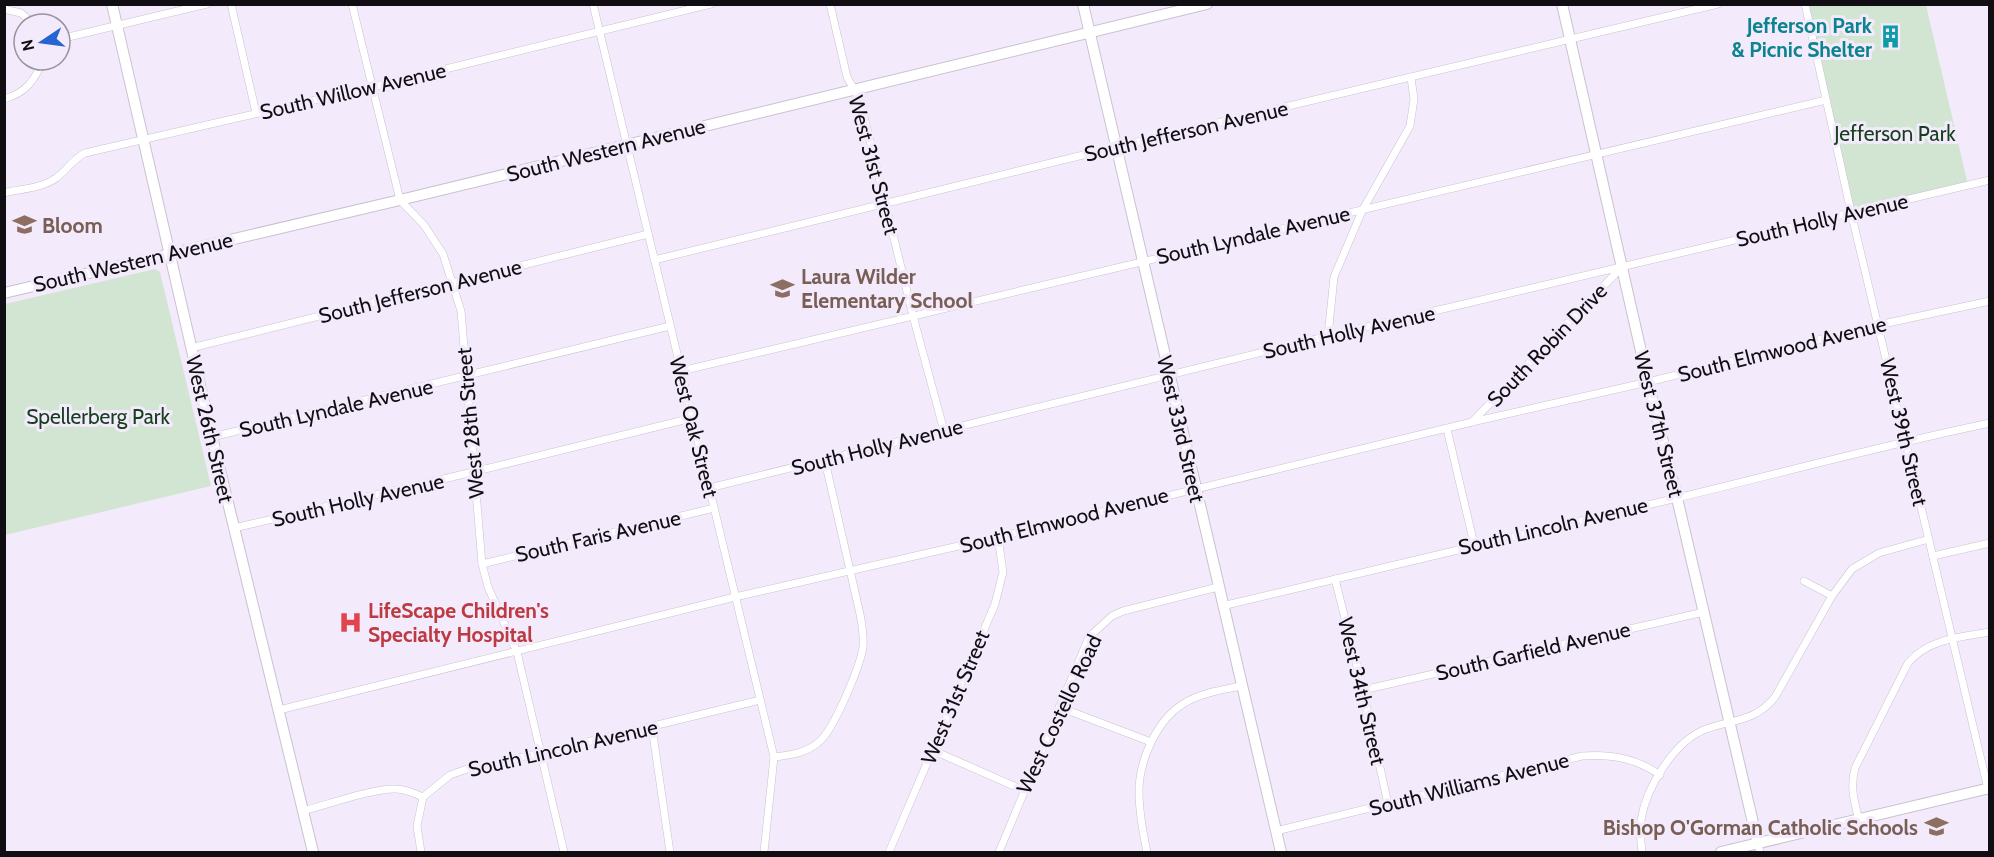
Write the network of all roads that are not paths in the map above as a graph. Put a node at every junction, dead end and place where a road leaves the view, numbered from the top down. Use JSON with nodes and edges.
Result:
{"nodes":[{"id":1,"x":112,"y":4,"type":"edge"},
{"id":2,"x":207,"y":4,"type":"edge"},
{"id":3,"x":231,"y":4,"type":"edge"},
{"id":4,"x":352,"y":4,"type":"edge"},
{"id":5,"x":593,"y":4,"type":"edge"},
{"id":6,"x":711,"y":4,"type":"edge"},
{"id":7,"x":830,"y":4,"type":"edge"},
{"id":8,"x":1083,"y":4,"type":"edge"},
{"id":9,"x":1207,"y":4,"type":"edge"},
{"id":10,"x":1562,"y":4,"type":"edge"},
{"id":11,"x":1718,"y":4,"type":"edge"},
{"id":12,"x":1805,"y":4,"type":"edge"},
{"id":13,"x":118,"y":27,"type":"junction"},
{"id":14,"x":599,"y":32,"type":"junction"},
{"id":15,"x":1089,"y":32,"type":"junction"},
{"id":16,"x":72,"y":37,"type":"edge"},
{"id":17,"x":1570,"y":40,"type":"junction"},
{"id":18,"x":38,"y":72,"type":"edge"},
{"id":19,"x":1411,"y":78,"type":"junction"},
{"id":20,"x":372,"y":87,"type":"junction"},
{"id":21,"x":854,"y":89,"type":"junction"},
{"id":22,"x":4,"y":99,"type":"edge"},
{"id":23,"x":1826,"y":100,"type":"junction"},
{"id":24,"x":256,"y":113,"type":"junction"},
{"id":25,"x":143,"y":140,"type":"junction"},
{"id":26,"x":627,"y":145,"type":"junction"},
{"id":27,"x":1116,"y":147,"type":"junction"},
{"id":28,"x":1596,"y":156,"type":"junction"},
{"id":29,"x":1989,"y":180,"type":"edge"},
{"id":30,"x":4,"y":193,"type":"edge"},
{"id":31,"x":400,"y":200,"type":"junction"},
{"id":32,"x":886,"y":203,"type":"junction"},
{"id":33,"x":1362,"y":211,"type":"junction"},
{"id":34,"x":1851,"y":212,"type":"junction"},
{"id":35,"x":648,"y":234,"type":"junction"},
{"id":36,"x":169,"y":253,"type":"junction"},
{"id":37,"x":654,"y":260,"type":"junction"},
{"id":38,"x":1142,"y":261,"type":"junction"},
{"id":39,"x":1621,"y":268,"type":"junction"},
{"id":40,"x":453,"y":283,"type":"junction"},
{"id":41,"x":4,"y":293,"type":"edge"},
{"id":42,"x":1989,"y":301,"type":"edge"},
{"id":43,"x":913,"y":316,"type":"junction"},
{"id":44,"x":1878,"y":325,"type":"junction"},
{"id":45,"x":670,"y":326,"type":"junction"},
{"id":46,"x":1328,"y":336,"type":"junction"},
{"id":47,"x":191,"y":348,"type":"junction"},
{"id":48,"x":681,"y":371,"type":"junction"},
{"id":49,"x":466,"y":376,"type":"junction"},
{"id":50,"x":1169,"y":376,"type":"junction"},
{"id":51,"x":1648,"y":382,"type":"junction"},
{"id":52,"x":692,"y":418,"type":"junction"},
{"id":53,"x":1472,"y":422,"type":"junction"},
{"id":54,"x":1989,"y":423,"type":"edge"},
{"id":55,"x":1446,"y":429,"type":"junction"},
{"id":56,"x":944,"y":431,"type":"junction"},
{"id":57,"x":212,"y":437,"type":"junction"},
{"id":58,"x":1905,"y":441,"type":"junction"},
{"id":59,"x":825,"y":461,"type":"junction"},
{"id":60,"x":473,"y":472,"type":"junction"},
{"id":61,"x":709,"y":488,"type":"junction"},
{"id":62,"x":1195,"y":489,"type":"junction"},
{"id":63,"x":1677,"y":498,"type":"junction"},
{"id":64,"x":714,"y":508,"type":"junction"},
{"id":65,"x":234,"y":528,"type":"junction"},
{"id":66,"x":998,"y":537,"type":"junction"},
{"id":67,"x":1929,"y":539,"type":"junction"},
{"id":68,"x":1989,"y":543,"type":"edge"},
{"id":69,"x":1474,"y":544,"type":"junction"},
{"id":70,"x":1934,"y":556,"type":"junction"},
{"id":71,"x":482,"y":564,"type":"junction"},
{"id":72,"x":850,"y":571,"type":"junction"},
{"id":73,"x":1335,"y":579,"type":"junction"},
{"id":74,"x":1804,"y":581,"type":"dead end"},
{"id":75,"x":1218,"y":587,"type":"junction"},
{"id":76,"x":1832,"y":596,"type":"junction"},
{"id":77,"x":735,"y":597,"type":"junction"},
{"id":78,"x":1222,"y":606,"type":"junction"},
{"id":79,"x":1704,"y":612,"type":"junction"},
{"id":80,"x":1989,"y":632,"type":"edge"},
{"id":81,"x":1953,"y":638,"type":"junction"},
{"id":82,"x":517,"y":652,"type":"junction"},
{"id":83,"x":1241,"y":686,"type":"junction"},
{"id":84,"x":1363,"y":690,"type":"junction"},
{"id":85,"x":760,"y":700,"type":"junction"},
{"id":86,"x":1059,"y":707,"type":"junction"},
{"id":87,"x":279,"y":710,"type":"junction"},
{"id":88,"x":1730,"y":722,"type":"junction"},
{"id":89,"x":652,"y":727,"type":"junction"},
{"id":90,"x":1151,"y":742,"type":"junction"},
{"id":91,"x":932,"y":750,"type":"junction"},
{"id":92,"x":542,"y":753,"type":"junction"},
{"id":93,"x":774,"y":757,"type":"junction"},
{"id":94,"x":1660,"y":775,"type":"junction"},
{"id":95,"x":1989,"y":788,"type":"edge"},
{"id":96,"x":1023,"y":790,"type":"junction"},
{"id":97,"x":423,"y":797,"type":"junction"},
{"id":98,"x":1388,"y":804,"type":"junction"},
{"id":99,"x":303,"y":811,"type":"junction"},
{"id":100,"x":1860,"y":820,"type":"junction"},
{"id":101,"x":1276,"y":831,"type":"junction"},
{"id":102,"x":1759,"y":848,"type":"edge"},
{"id":103,"x":313,"y":852,"type":"edge"},
{"id":104,"x":421,"y":852,"type":"edge"},
{"id":105,"x":564,"y":852,"type":"edge"},
{"id":106,"x":670,"y":852,"type":"edge"},
{"id":107,"x":764,"y":852,"type":"edge"},
{"id":108,"x":889,"y":852,"type":"edge"},
{"id":109,"x":999,"y":852,"type":"edge"},
{"id":110,"x":1147,"y":852,"type":"edge"},
{"id":111,"x":1281,"y":852,"type":"edge"},
{"id":112,"x":1642,"y":852,"type":"edge"},
{"id":113,"x":1721,"y":852,"type":"edge"}],
"edges":[{"from":1,"to":13,"type":"street","name":"West 26th Street"},
{"from":2,"to":13,"type":"street"},
{"from":3,"to":24,"type":"street"},
{"from":4,"to":20,"type":"street","name":"West 28th Street"},
{"from":5,"to":14,"type":"street","name":"West Oak Street"},
{"from":6,"to":14,"type":"street","name":"South Willow Avenue"},
{"from":7,"to":21,"type":"street","name":"West 31st Street"},
{"from":8,"to":15,"type":"street","name":"West 33rd Street"},
{"from":9,"to":15,"type":"street","name":"South Western Avenue"},
{"from":10,"to":17,"type":"street","name":"West 37th Street"},
{"from":11,"to":17,"type":"street","name":"South Jefferson Avenue"},
{"from":12,"to":23,"type":"street","name":"West 39th Street"},
{"from":13,"to":16,"type":"street"},
{"from":13,"to":25,"type":"street","name":"West 26th Street"},
{"from":14,"to":20,"type":"street","name":"South Willow Avenue"},
{"from":14,"to":26,"type":"street","name":"West Oak Street"},
{"from":15,"to":21,"type":"street","name":"South Western Avenue"},
{"from":15,"to":27,"type":"street","name":"West 33rd Street"},
{"from":17,"to":19,"type":"street","name":"South Jefferson Avenue"},
{"from":17,"to":28,"type":"street","name":"West 37th Street"},
{"from":18,"to":22,"type":"street"},
{"from":19,"to":27,"type":"street","name":"South Jefferson Avenue"},
{"from":19,"to":33,"type":"street"},
{"from":20,"to":24,"type":"street","name":"South Willow Avenue"},
{"from":20,"to":31,"type":"street","name":"West 28th Street"},
{"from":21,"to":26,"type":"street","name":"South Western Avenue"},
{"from":21,"to":32,"type":"street","name":"West 31st Street"},
{"from":23,"to":28,"type":"street","name":"South Lyndale Avenue"},
{"from":23,"to":34,"type":"street","name":"West 39th Street"},
{"from":24,"to":25,"type":"street","name":"South Willow Avenue"},
{"from":25,"to":30,"type":"street","name":"South Willow Avenue"},
{"from":25,"to":36,"type":"street","name":"West 26th Street"},
{"from":26,"to":31,"type":"street","name":"South Western Avenue"},
{"from":26,"to":35,"type":"street","name":"West Oak Street"},
{"from":27,"to":32,"type":"street","name":"South Jefferson Avenue"},
{"from":27,"to":38,"type":"street","name":"West 33rd Street"},
{"from":28,"to":33,"type":"street","name":"South Lyndale Avenue"},
{"from":28,"to":39,"type":"street","name":"West 37th Street"},
{"from":29,"to":34,"type":"street","name":"South Holly Avenue"},
{"from":31,"to":36,"type":"street","name":"South Western Avenue"},
{"from":31,"to":40,"type":"street","name":"West 28th Street"},
{"from":32,"to":37,"type":"street","name":"South Jefferson Avenue"},
{"from":32,"to":43,"type":"street","name":"West 31st Street"},
{"from":33,"to":38,"type":"street","name":"South Lyndale Avenue"},
{"from":33,"to":46,"type":"street"},
{"from":34,"to":39,"type":"street","name":"South Holly Avenue"},
{"from":34,"to":44,"type":"street","name":"West 39th Street"},
{"from":35,"to":37,"type":"street","name":"West Oak Street"},
{"from":35,"to":40,"type":"street","name":"South Jefferson Avenue"},
{"from":36,"to":41,"type":"street","name":"South Western Avenue"},
{"from":36,"to":47,"type":"street","name":"West 26th Street"},
{"from":37,"to":45,"type":"street","name":"West Oak Street"},
{"from":38,"to":43,"type":"street","name":"South Lyndale Avenue"},
{"from":38,"to":50,"type":"street","name":"West 33rd Street"},
{"from":39,"to":46,"type":"street","name":"South Holly Avenue"},
{"from":39,"to":51,"type":"street","name":"West 37th Street"},
{"from":39,"to":53,"type":"street","name":"South Robin Drive"},
{"from":40,"to":47,"type":"street","name":"South Jefferson Avenue"},
{"from":40,"to":49,"type":"street","name":"West 28th Street"},
{"from":42,"to":44,"type":"street","name":"South Elmwood Avenue"},
{"from":43,"to":48,"type":"street","name":"South Lyndale Avenue"},
{"from":43,"to":56,"type":"street","name":"West 31st Street"},
{"from":44,"to":51,"type":"street","name":"South Elmwood Avenue"},
{"from":44,"to":58,"type":"street","name":"West 39th Street"},
{"from":45,"to":48,"type":"street","name":"West Oak Street"},
{"from":45,"to":49,"type":"street","name":"South Lyndale Avenue"},
{"from":46,"to":50,"type":"street","name":"South Holly Avenue"},
{"from":47,"to":57,"type":"street","name":"West 26th Street"},
{"from":48,"to":52,"type":"street","name":"West Oak Street"},
{"from":49,"to":57,"type":"street","name":"South Lyndale Avenue"},
{"from":49,"to":60,"type":"street","name":"West 28th Street"},
{"from":50,"to":56,"type":"street","name":"South Holly Avenue"},
{"from":50,"to":62,"type":"street","name":"West 33rd Street"},
{"from":51,"to":53,"type":"street","name":"South Elmwood Avenue"},
{"from":51,"to":63,"type":"street","name":"West 37th Street"},
{"from":52,"to":60,"type":"street","name":"South Holly Avenue"},
{"from":52,"to":61,"type":"street","name":"West Oak Street"},
{"from":53,"to":55,"type":"street","name":"South Elmwood Avenue"},
{"from":54,"to":58,"type":"street","name":"South Lincoln Avenue"},
{"from":55,"to":62,"type":"street","name":"South Elmwood Avenue"},
{"from":55,"to":69,"type":"street"},
{"from":56,"to":59,"type":"street","name":"South Holly Avenue"},
{"from":57,"to":65,"type":"street","name":"West 26th Street"},
{"from":58,"to":63,"type":"street","name":"South Lincoln Avenue"},
{"from":58,"to":67,"type":"street","name":"West 39th Street"},
{"from":59,"to":61,"type":"street","name":"South Holly Avenue"},
{"from":59,"to":72,"type":"street"},
{"from":60,"to":65,"type":"street","name":"South Holly Avenue"},
{"from":60,"to":71,"type":"street","name":"West 28th Street"},
{"from":61,"to":64,"type":"street","name":"West Oak Street"},
{"from":62,"to":66,"type":"street","name":"South Elmwood Avenue"},
{"from":62,"to":75,"type":"street","name":"West 33rd Street"},
{"from":63,"to":69,"type":"street","name":"South Lincoln Avenue"},
{"from":63,"to":79,"type":"street","name":"West 37th Street"},
{"from":64,"to":71,"type":"street","name":"South Faris Avenue"},
{"from":64,"to":77,"type":"street","name":"West Oak Street"},
{"from":65,"to":87,"type":"street","name":"West 26th Street"},
{"from":66,"to":72,"type":"street","name":"South Elmwood Avenue"},
{"from":66,"to":91,"type":"street","name":"West 31st Street"},
{"from":67,"to":70,"type":"street","name":"West 39th Street"},
{"from":67,"to":76,"type":"street"},
{"from":68,"to":70,"type":"street"},
{"from":69,"to":73,"type":"street","name":"South Lincoln Avenue"},
{"from":70,"to":81,"type":"street","name":"West 39th Street"},
{"from":71,"to":82,"type":"street","name":"West 28th Street"},
{"from":72,"to":77,"type":"street","name":"South Elmwood Avenue"},
{"from":72,"to":93,"type":"street"},
{"from":73,"to":78,"type":"street","name":"South Lincoln Avenue"},
{"from":73,"to":84,"type":"street","name":"West 34th Street"},
{"from":74,"to":76,"type":"street"},
{"from":75,"to":78,"type":"street","name":"West 33rd Street"},
{"from":75,"to":86,"type":"street","name":"West Costello Road"},
{"from":76,"to":88,"type":"street"},
{"from":77,"to":82,"type":"street","name":"South Elmwood Avenue"},
{"from":77,"to":85,"type":"street","name":"West Oak Street"},
{"from":78,"to":83,"type":"street","name":"West 33rd Street"},
{"from":79,"to":84,"type":"street","name":"South Garfield Avenue"},
{"from":79,"to":88,"type":"street","name":"West 37th Street"},
{"from":80,"to":81,"type":"street"},
{"from":81,"to":95,"type":"street","name":"West 39th Street"},
{"from":81,"to":100,"type":"street"},
{"from":82,"to":87,"type":"street","name":"South Elmwood Avenue"},
{"from":82,"to":92,"type":"street","name":"West 28th Street"},
{"from":83,"to":90,"type":"street"},
{"from":83,"to":101,"type":"street","name":"West 33rd Street"},
{"from":84,"to":98,"type":"street","name":"West 34th Street"},
{"from":85,"to":89,"type":"street","name":"South Lincoln Avenue"},
{"from":85,"to":93,"type":"street","name":"West Oak Street"},
{"from":86,"to":90,"type":"street"},
{"from":86,"to":96,"type":"street","name":"West Costello Road"},
{"from":87,"to":99,"type":"street","name":"West 26th Street"},
{"from":88,"to":94,"type":"street"},
{"from":88,"to":102,"type":"street","name":"West 37th Street"},
{"from":89,"to":92,"type":"street","name":"South Lincoln Avenue"},
{"from":89,"to":106,"type":"street"},
{"from":90,"to":110,"type":"street"},
{"from":91,"to":96,"type":"street"},
{"from":91,"to":108,"type":"street","name":"West 31st Street"},
{"from":92,"to":97,"type":"street","name":"South Lincoln Avenue"},
{"from":92,"to":105,"type":"street","name":"West 28th Street"},
{"from":93,"to":107,"type":"street","name":"West Oak Street"},
{"from":94,"to":98,"type":"street","name":"South Williams Avenue"},
{"from":94,"to":112,"type":"street"},
{"from":95,"to":100,"type":"street"},
{"from":96,"to":109,"type":"street","name":"West Costello Road"},
{"from":97,"to":99,"type":"street"},
{"from":97,"to":104,"type":"street"},
{"from":98,"to":101,"type":"street","name":"South Williams Avenue"},
{"from":99,"to":103,"type":"street","name":"West 26th Street"},
{"from":100,"to":102,"type":"street"},
{"from":101,"to":111,"type":"street","name":"West 33rd Street"},
{"from":102,"to":113,"type":"street"}]}
